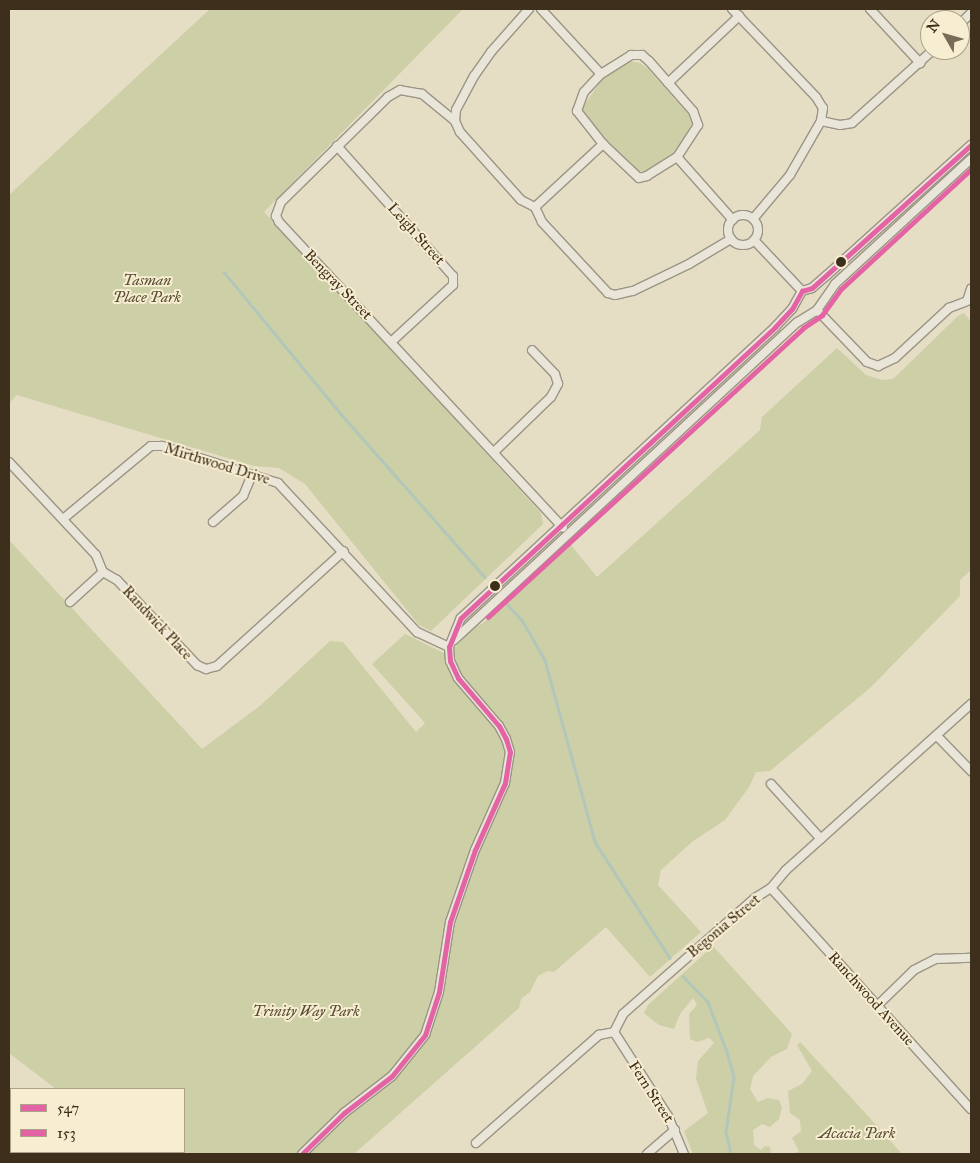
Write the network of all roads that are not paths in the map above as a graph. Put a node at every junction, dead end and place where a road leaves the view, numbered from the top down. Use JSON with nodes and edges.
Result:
{"nodes":[{"id":1,"x":529,"y":9,"type":"edge"},
{"id":2,"x":541,"y":9,"type":"edge"},
{"id":3,"x":732,"y":9,"type":"edge"},
{"id":4,"x":870,"y":9,"type":"edge"},
{"id":5,"x":739,"y":16,"type":"junction"},
{"id":6,"x":923,"y":60,"type":"edge"},
{"id":7,"x":920,"y":63,"type":"junction"},
{"id":8,"x":601,"y":74,"type":"junction"},
{"id":9,"x":668,"y":83,"type":"junction"},
{"id":10,"x":455,"y":121,"type":"junction"},
{"id":11,"x":821,"y":121,"type":"junction"},
{"id":12,"x":603,"y":144,"type":"junction"},
{"id":13,"x":971,"y":145,"type":"edge"},
{"id":14,"x":337,"y":146,"type":"junction"},
{"id":15,"x":677,"y":157,"type":"junction"},
{"id":16,"x":971,"y":159,"type":"edge"},
{"id":17,"x":535,"y":207,"type":"junction"},
{"id":18,"x":752,"y":219,"type":"junction"},
{"id":19,"x":733,"y":220,"type":"junction"},
{"id":20,"x":731,"y":239,"type":"junction"},
{"id":21,"x":754,"y":240,"type":"junction"},
{"id":22,"x":812,"y":288,"type":"junction"},
{"id":23,"x":971,"y":289,"type":"edge"},
{"id":24,"x":802,"y":291,"type":"junction"},
{"id":25,"x":798,"y":301,"type":"junction"},
{"id":26,"x":822,"y":303,"type":"junction"},
{"id":27,"x":969,"y":303,"type":"edge"},
{"id":28,"x":817,"y":310,"type":"junction"},
{"id":29,"x":808,"y":313,"type":"junction"},
{"id":30,"x":392,"y":341,"type":"junction"},
{"id":31,"x":532,"y":350,"type":"dead end"},
{"id":32,"x":494,"y":452,"type":"junction"},
{"id":33,"x":9,"y":462,"type":"edge"},
{"id":34,"x":252,"y":475,"type":"junction"},
{"id":35,"x":63,"y":519,"type":"junction"},
{"id":36,"x":213,"y":522,"type":"dead end"},
{"id":37,"x":561,"y":525,"type":"junction"},
{"id":38,"x":568,"y":533,"type":"junction"},
{"id":39,"x":344,"y":551,"type":"junction"},
{"id":40,"x":103,"y":572,"type":"junction"},
{"id":41,"x":70,"y":602,"type":"dead end"},
{"id":42,"x":449,"y":647,"type":"junction"},
{"id":43,"x":971,"y":704,"type":"edge"},
{"id":44,"x":937,"y":736,"type":"junction"},
{"id":45,"x":971,"y":771,"type":"edge"},
{"id":46,"x":771,"y":784,"type":"dead end"},
{"id":47,"x":821,"y":839,"type":"junction"},
{"id":48,"x":771,"y":888,"type":"junction"},
{"id":49,"x":971,"y":958,"type":"edge"},
{"id":50,"x":878,"y":1005,"type":"junction"},
{"id":51,"x":614,"y":1032,"type":"junction"},
{"id":52,"x":971,"y":1109,"type":"edge"},
{"id":53,"x":675,"y":1130,"type":"junction"},
{"id":54,"x":476,"y":1143,"type":"dead end"},
{"id":55,"x":302,"y":1154,"type":"edge"},
{"id":56,"x":647,"y":1154,"type":"edge"},
{"id":57,"x":684,"y":1154,"type":"edge"}],
"edges":[{"from":1,"to":10,"type":"street"},
{"from":2,"to":8,"type":"street"},
{"from":3,"to":5,"type":"street"},
{"from":4,"to":7,"type":"street"},
{"from":5,"to":9,"type":"street"},
{"from":5,"to":11,"type":"street"},
{"from":6,"to":7,"type":"street"},
{"from":7,"to":11,"type":"street"},
{"from":8,"to":9,"type":"street"},
{"from":8,"to":12,"type":"street"},
{"from":9,"to":15,"type":"street"},
{"from":10,"to":14,"type":"street","name":"Bengray Street"},
{"from":10,"to":17,"type":"street"},
{"from":11,"to":18,"type":"street"},
{"from":12,"to":15,"type":"street"},
{"from":12,"to":17,"type":"street"},
{"from":13,"to":22,"type":"street"},
{"from":14,"to":30,"type":"street","name":"Bengray Street"},
{"from":14,"to":30,"type":"street","name":"Leigh Street"},
{"from":15,"to":19,"type":"street"},
{"from":16,"to":26,"type":"street"},
{"from":17,"to":20,"type":"street"},
{"from":18,"to":19,"type":"street"},
{"from":18,"to":21,"type":"street"},
{"from":19,"to":20,"type":"street"},
{"from":20,"to":21,"type":"street"},
{"from":21,"to":24,"type":"street"},
{"from":22,"to":24,"type":"street"},
{"from":22,"to":26,"type":"street"},
{"from":23,"to":27,"type":"street"},
{"from":24,"to":25,"type":"street"},
{"from":25,"to":29,"type":"street"},
{"from":25,"to":37,"type":"street"},
{"from":26,"to":28,"type":"street"},
{"from":27,"to":28,"type":"street"},
{"from":28,"to":29,"type":"street"},
{"from":29,"to":38,"type":"street"},
{"from":30,"to":32,"type":"street","name":"Bengray Street"},
{"from":31,"to":32,"type":"street"},
{"from":32,"to":37,"type":"street","name":"Bengray Street"},
{"from":33,"to":35,"type":"street","name":"Randwick Place"},
{"from":34,"to":35,"type":"street","name":"Mirthwood Drive"},
{"from":34,"to":36,"type":"street"},
{"from":34,"to":39,"type":"street","name":"Mirthwood Drive"},
{"from":35,"to":40,"type":"street","name":"Randwick Place"},
{"from":37,"to":38,"type":"street","name":"Bengray Street"},
{"from":37,"to":42,"type":"street"},
{"from":38,"to":42,"type":"street"},
{"from":39,"to":40,"type":"street","name":"Randwick Place"},
{"from":39,"to":42,"type":"street","name":"Mirthwood Drive"},
{"from":40,"to":41,"type":"street"},
{"from":42,"to":55,"type":"street"},
{"from":43,"to":44,"type":"street","name":"Begonia Street"},
{"from":44,"to":45,"type":"street"},
{"from":44,"to":47,"type":"street","name":"Begonia Street"},
{"from":46,"to":47,"type":"street"},
{"from":47,"to":48,"type":"street","name":"Begonia Street"},
{"from":48,"to":50,"type":"street","name":"Ranchwood Avenue"},
{"from":48,"to":51,"type":"street","name":"Begonia Street"},
{"from":49,"to":50,"type":"street"},
{"from":50,"to":52,"type":"street","name":"Ranchwood Avenue"},
{"from":51,"to":53,"type":"street","name":"Fern Street"},
{"from":51,"to":54,"type":"street"},
{"from":53,"to":56,"type":"street"},
{"from":53,"to":57,"type":"street","name":"Fern Street"}]}
